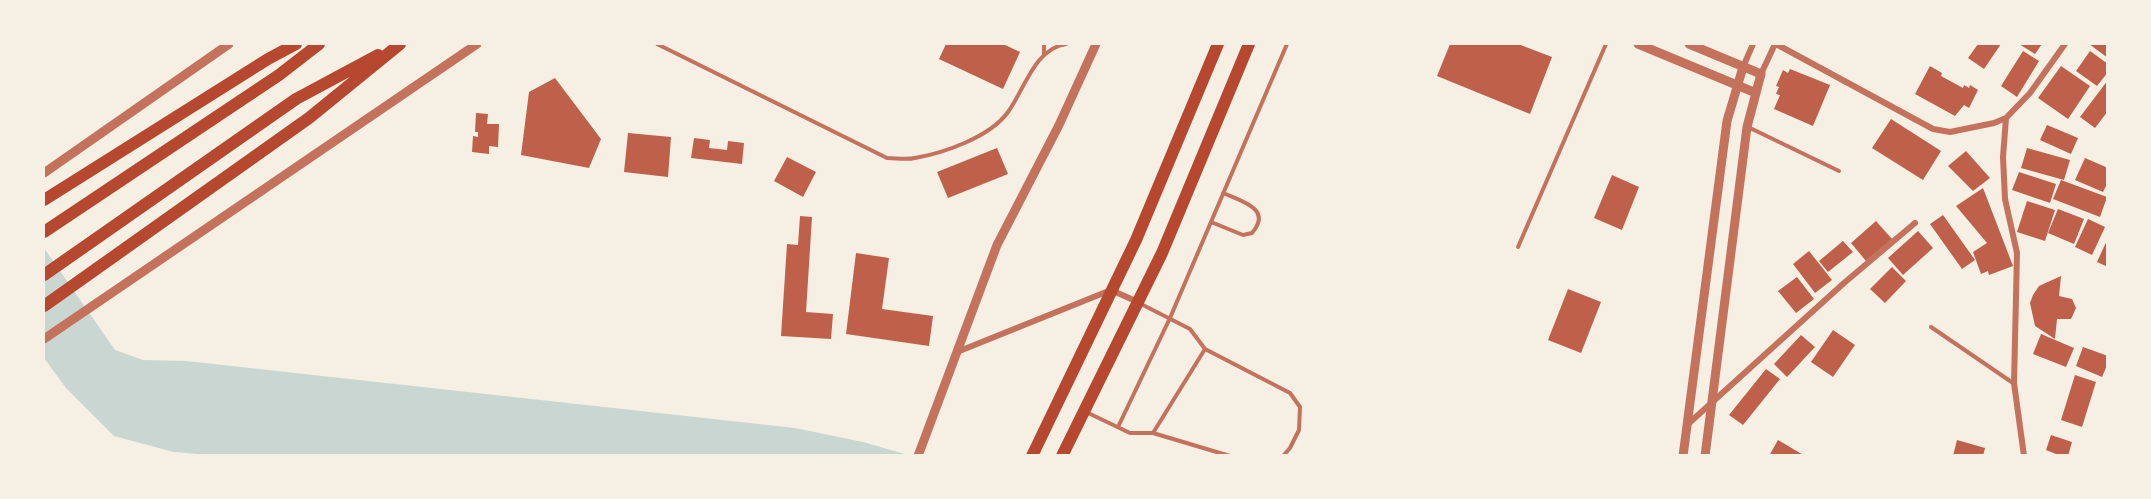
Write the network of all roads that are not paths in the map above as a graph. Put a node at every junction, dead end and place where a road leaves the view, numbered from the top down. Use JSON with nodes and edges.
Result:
{"nodes":[{"id":1,"x":228,"y":44,"type":"edge"},
{"id":2,"x":296,"y":44,"type":"edge"},
{"id":3,"x":320,"y":44,"type":"edge"},
{"id":4,"x":399,"y":44,"type":"edge"},
{"id":5,"x":477,"y":44,"type":"edge"},
{"id":6,"x":657,"y":44,"type":"edge"},
{"id":7,"x":1044,"y":44,"type":"edge"},
{"id":8,"x":1066,"y":44,"type":"edge"},
{"id":9,"x":1093,"y":44,"type":"edge"},
{"id":10,"x":1218,"y":44,"type":"edge"},
{"id":11,"x":1249,"y":44,"type":"edge"},
{"id":12,"x":1287,"y":44,"type":"edge"},
{"id":13,"x":1606,"y":44,"type":"edge"},
{"id":14,"x":1638,"y":44,"type":"edge"},
{"id":15,"x":1689,"y":44,"type":"edge"},
{"id":16,"x":1753,"y":44,"type":"edge"},
{"id":17,"x":1776,"y":44,"type":"edge"},
{"id":18,"x":2065,"y":44,"type":"edge"},
{"id":19,"x":1044,"y":54,"type":"junction"},
{"id":20,"x":1743,"y":67,"type":"junction"},
{"id":21,"x":1761,"y":74,"type":"junction"},
{"id":22,"x":1737,"y":86,"type":"junction"},
{"id":23,"x":1756,"y":93,"type":"junction"},
{"id":24,"x":2006,"y":118,"type":"junction"},
{"id":25,"x":1747,"y":127,"type":"junction"},
{"id":26,"x":1839,"y":171,"type":"dead end"},
{"id":27,"x":44,"y":173,"type":"edge"},
{"id":28,"x":1223,"y":193,"type":"junction"},
{"id":29,"x":44,"y":200,"type":"edge"},
{"id":30,"x":1211,"y":222,"type":"junction"},
{"id":31,"x":1915,"y":223,"type":"dead end"},
{"id":32,"x":49,"y":229,"type":"edge"},
{"id":33,"x":1518,"y":247,"type":"dead end"},
{"id":34,"x":44,"y":275,"type":"edge"},
{"id":35,"x":1112,"y":290,"type":"junction"},
{"id":36,"x":1138,"y":302,"type":"junction"},
{"id":37,"x":44,"y":306,"type":"edge"},
{"id":38,"x":1170,"y":318,"type":"junction"},
{"id":39,"x":1931,"y":327,"type":"dead end"},
{"id":40,"x":44,"y":339,"type":"edge"},
{"id":41,"x":1204,"y":349,"type":"junction"},
{"id":42,"x":956,"y":352,"type":"junction"},
{"id":43,"x":2014,"y":383,"type":"junction"},
{"id":44,"x":1712,"y":404,"type":"junction"},
{"id":45,"x":1084,"y":411,"type":"junction"},
{"id":46,"x":1687,"y":426,"type":"junction"},
{"id":47,"x":1118,"y":427,"type":"junction"},
{"id":48,"x":1153,"y":433,"type":"junction"},
{"id":49,"x":919,"y":452,"type":"edge"},
{"id":50,"x":1032,"y":456,"type":"edge"},
{"id":51,"x":1062,"y":456,"type":"edge"},
{"id":52,"x":1230,"y":456,"type":"edge"},
{"id":53,"x":1283,"y":456,"type":"edge"},
{"id":54,"x":1683,"y":456,"type":"edge"},
{"id":55,"x":1705,"y":456,"type":"edge"},
{"id":56,"x":2024,"y":456,"type":"edge"}],
"edges":[{"from":1,"to":27,"type":"street"},
{"from":2,"to":29,"type":"highway"},
{"from":3,"to":32,"type":"highway"},
{"from":4,"to":34,"type":"highway"},
{"from":4,"to":37,"type":"highway"},
{"from":5,"to":40,"type":"street"},
{"from":6,"to":19,"type":"lane"},
{"from":7,"to":19,"type":"lane"},
{"from":8,"to":19,"type":"lane"},
{"from":9,"to":42,"type":"street"},
{"from":10,"to":35,"type":"highway"},
{"from":11,"to":36,"type":"highway"},
{"from":12,"to":28,"type":"lane"},
{"from":13,"to":33,"type":"lane"},
{"from":14,"to":22,"type":"street"},
{"from":15,"to":20,"type":"street"},
{"from":16,"to":20,"type":"street"},
{"from":17,"to":21,"type":"street"},
{"from":17,"to":24,"type":"street"},
{"from":18,"to":24,"type":"street"},
{"from":20,"to":21,"type":"street"},
{"from":20,"to":22,"type":"street"},
{"from":21,"to":23,"type":"street"},
{"from":22,"to":23,"type":"street"},
{"from":22,"to":46,"type":"street"},
{"from":23,"to":25,"type":"street"},
{"from":24,"to":43,"type":"street"},
{"from":25,"to":26,"type":"lane"},
{"from":25,"to":44,"type":"street"},
{"from":28,"to":30,"type":"lane"},
{"from":28,"to":30,"type":"lane"},
{"from":30,"to":38,"type":"lane"},
{"from":31,"to":44,"type":"street"},
{"from":35,"to":36,"type":"street"},
{"from":35,"to":42,"type":"street"},
{"from":35,"to":50,"type":"highway"},
{"from":36,"to":38,"type":"lane"},
{"from":36,"to":45,"type":"highway"},
{"from":38,"to":41,"type":"lane"},
{"from":38,"to":47,"type":"lane"},
{"from":39,"to":43,"type":"lane"},
{"from":41,"to":48,"type":"lane"},
{"from":41,"to":53,"type":"lane"},
{"from":42,"to":49,"type":"street"},
{"from":43,"to":56,"type":"street"},
{"from":44,"to":46,"type":"street"},
{"from":44,"to":55,"type":"street"},
{"from":45,"to":47,"type":"lane"},
{"from":45,"to":51,"type":"highway"},
{"from":46,"to":54,"type":"street"},
{"from":47,"to":48,"type":"lane"},
{"from":48,"to":52,"type":"lane"}]}
